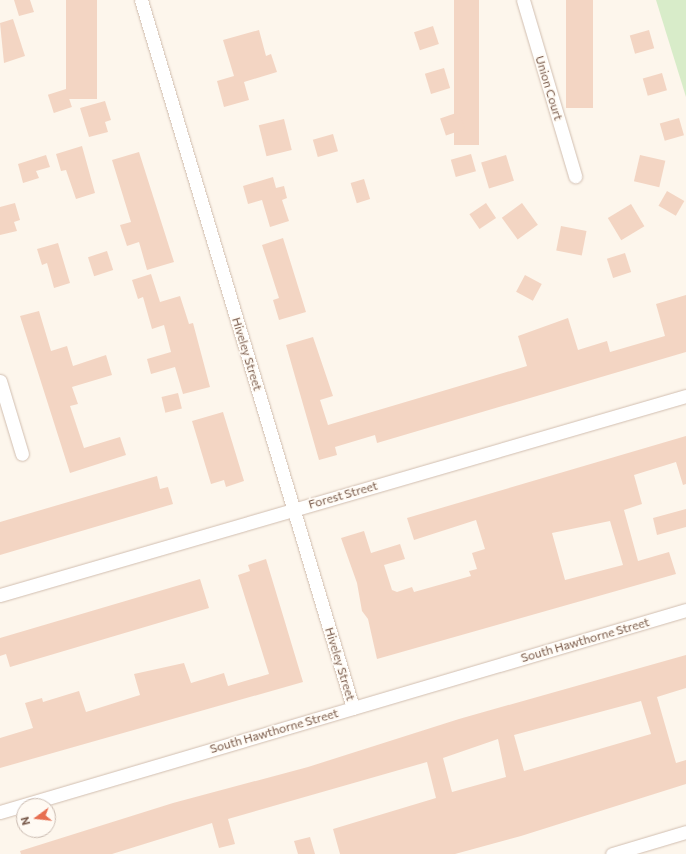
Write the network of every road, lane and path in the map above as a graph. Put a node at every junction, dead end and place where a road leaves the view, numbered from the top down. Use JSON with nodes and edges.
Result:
{"nodes":[{"id":1,"x":141,"y":0,"type":"edge"},
{"id":2,"x":523,"y":0,"type":"edge"},
{"id":3,"x":575,"y":176,"type":"dead end"},
{"id":4,"x":0,"y":381,"type":"edge"},
{"id":5,"x":686,"y":396,"type":"edge"},
{"id":6,"x":22,"y":454,"type":"dead end"},
{"id":7,"x":293,"y":509,"type":"junction"},
{"id":8,"x":0,"y":595,"type":"edge"},
{"id":9,"x":686,"y":610,"type":"edge"},
{"id":10,"x":353,"y":708,"type":"junction"},
{"id":11,"x":0,"y":812,"type":"edge"},
{"id":12,"x":686,"y":832,"type":"edge"},
{"id":13,"x":612,"y":854,"type":"edge"}],
"edges":[{"from":1,"to":7,"type":"street","name":"Hiveley Street"},
{"from":2,"to":3,"type":"street","name":"Union Court"},
{"from":4,"to":6,"type":"street"},
{"from":5,"to":7,"type":"street","name":"Forest Street"},
{"from":7,"to":8,"type":"street","name":"Forest Street"},
{"from":7,"to":10,"type":"street","name":"Hiveley Street"},
{"from":9,"to":10,"type":"street","name":"South Hawthorne Street"},
{"from":10,"to":11,"type":"street","name":"South Hawthorne Street"},
{"from":12,"to":13,"type":"street"}]}
